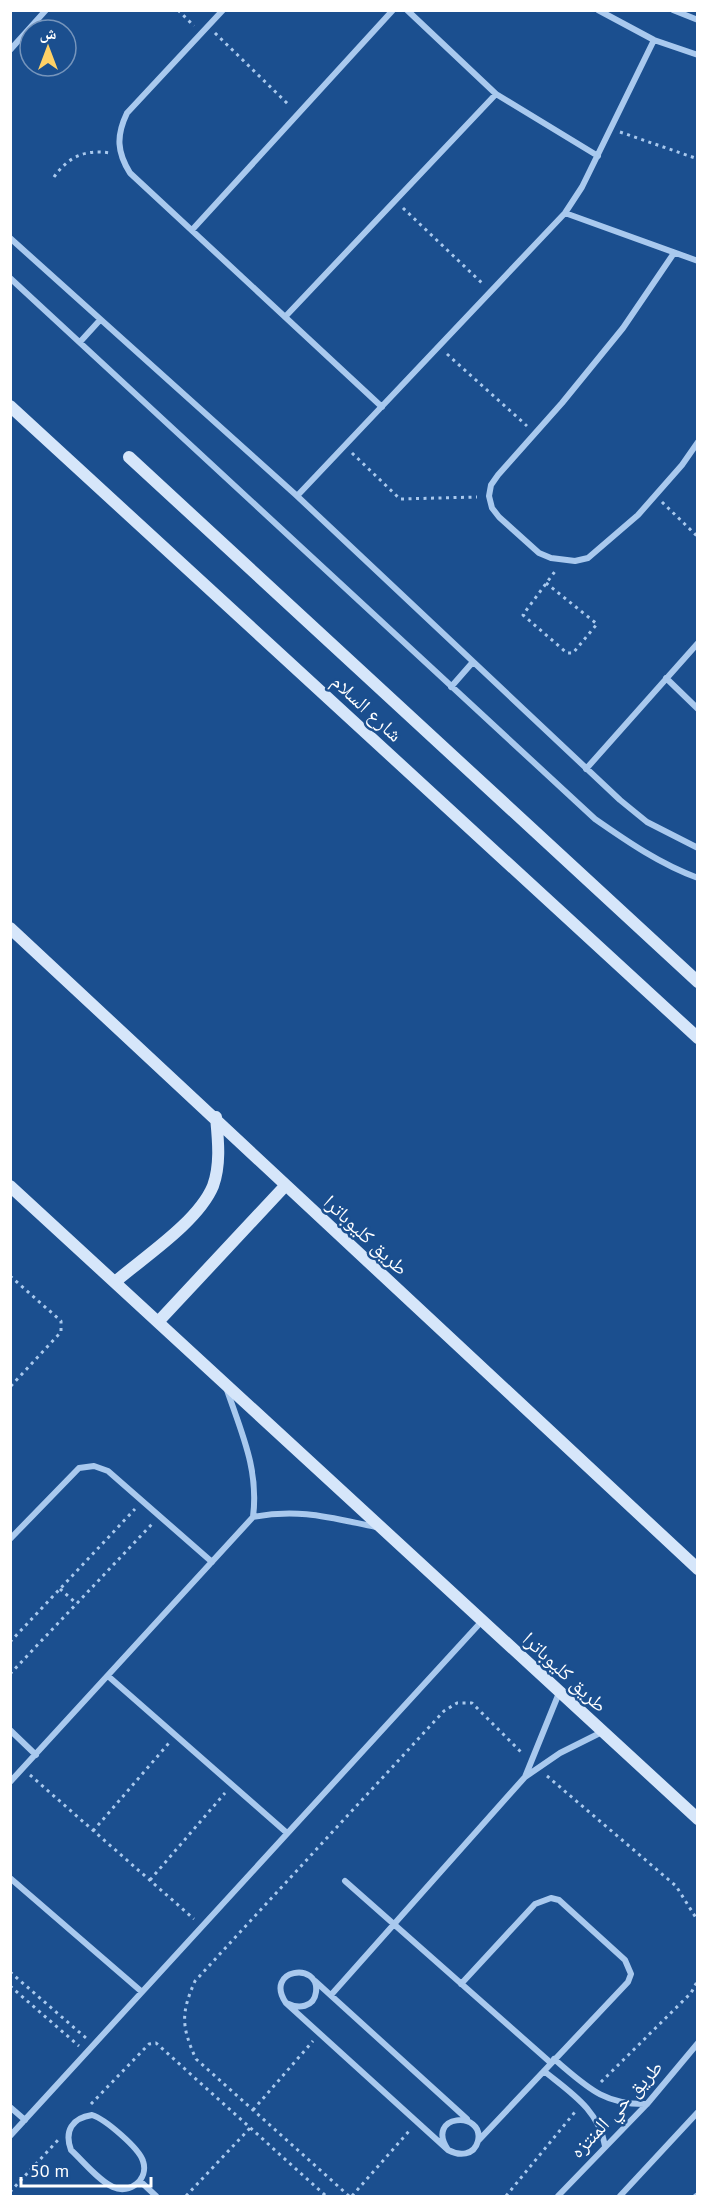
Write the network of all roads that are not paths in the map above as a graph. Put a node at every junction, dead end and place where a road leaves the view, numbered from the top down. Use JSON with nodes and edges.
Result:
{"nodes":[{"id":1,"x":46,"y":10,"type":"edge"},
{"id":2,"x":223,"y":10,"type":"edge"},
{"id":3,"x":393,"y":10,"type":"edge"},
{"id":4,"x":407,"y":10,"type":"edge"},
{"id":5,"x":598,"y":10,"type":"edge"},
{"id":6,"x":673,"y":10,"type":"edge"},
{"id":7,"x":698,"y":20,"type":"edge"},
{"id":8,"x":654,"y":40,"type":"junction"},
{"id":9,"x":10,"y":50,"type":"edge"},
{"id":10,"x":698,"y":55,"type":"edge"},
{"id":11,"x":496,"y":94,"type":"junction"},
{"id":12,"x":598,"y":156,"type":"junction"},
{"id":13,"x":565,"y":213,"type":"junction"},
{"id":14,"x":192,"y":230,"type":"junction"},
{"id":15,"x":10,"y":238,"type":"edge"},
{"id":16,"x":674,"y":253,"type":"junction"},
{"id":17,"x":698,"y":261,"type":"edge"},
{"id":18,"x":10,"y":278,"type":"edge"},
{"id":19,"x":285,"y":317,"type":"junction"},
{"id":20,"x":100,"y":320,"type":"junction"},
{"id":21,"x":80,"y":342,"type":"junction"},
{"id":22,"x":10,"y":406,"type":"edge"},
{"id":23,"x":382,"y":407,"type":"junction"},
{"id":24,"x":698,"y":442,"type":"edge"},
{"id":25,"x":129,"y":457,"type":"dead end"},
{"id":26,"x":297,"y":496,"type":"junction"},
{"id":27,"x":698,"y":643,"type":"edge"},
{"id":28,"x":472,"y":663,"type":"junction"},
{"id":29,"x":666,"y":678,"type":"junction"},
{"id":30,"x":451,"y":687,"type":"junction"},
{"id":31,"x":698,"y":709,"type":"edge"},
{"id":32,"x":586,"y":769,"type":"junction"},
{"id":33,"x":698,"y":848,"type":"edge"},
{"id":34,"x":698,"y":878,"type":"edge"},
{"id":35,"x":10,"y":928,"type":"edge"},
{"id":36,"x":698,"y":982,"type":"edge"},
{"id":37,"x":698,"y":1038,"type":"edge"},
{"id":38,"x":216,"y":1117,"type":"junction"},
{"id":39,"x":10,"y":1186,"type":"edge"},
{"id":40,"x":285,"y":1186,"type":"junction"},
{"id":41,"x":115,"y":1282,"type":"junction"},
{"id":42,"x":158,"y":1322,"type":"junction"},
{"id":43,"x":225,"y":1384,"type":"junction"},
{"id":44,"x":253,"y":1517,"type":"junction"},
{"id":45,"x":382,"y":1529,"type":"junction"},
{"id":46,"x":10,"y":1539,"type":"edge"},
{"id":47,"x":212,"y":1562,"type":"junction"},
{"id":48,"x":698,"y":1569,"type":"edge"},
{"id":49,"x":482,"y":1621,"type":"junction"},
{"id":50,"x":108,"y":1676,"type":"junction"},
{"id":51,"x":559,"y":1693,"type":"junction"},
{"id":52,"x":10,"y":1730,"type":"edge"},
{"id":53,"x":602,"y":1732,"type":"junction"},
{"id":54,"x":36,"y":1755,"type":"junction"},
{"id":55,"x":525,"y":1777,"type":"junction"},
{"id":56,"x":10,"y":1782,"type":"edge"},
{"id":57,"x":698,"y":1819,"type":"edge"},
{"id":58,"x":287,"y":1833,"type":"junction"},
{"id":59,"x":10,"y":1878,"type":"edge"},
{"id":60,"x":345,"y":1881,"type":"dead end"},
{"id":61,"x":394,"y":1924,"type":"junction"},
{"id":62,"x":310,"y":1976,"type":"junction"},
{"id":63,"x":461,"y":1984,"type":"junction"},
{"id":64,"x":142,"y":1992,"type":"junction"},
{"id":65,"x":331,"y":1995,"type":"junction"},
{"id":66,"x":286,"y":2003,"type":"junction"},
{"id":67,"x":698,"y":2043,"type":"edge"},
{"id":68,"x":552,"y":2061,"type":"junction"},
{"id":69,"x":544,"y":2070,"type":"junction"},
{"id":70,"x":647,"y":2104,"type":"junction"},
{"id":71,"x":10,"y":2107,"type":"edge"},
{"id":72,"x":698,"y":2112,"type":"edge"},
{"id":73,"x":25,"y":2120,"type":"junction"},
{"id":74,"x":472,"y":2124,"type":"junction"},
{"id":75,"x":10,"y":2136,"type":"edge"},
{"id":76,"x":478,"y":2141,"type":"junction"},
{"id":77,"x":606,"y":2146,"type":"junction"},
{"id":78,"x":448,"y":2151,"type":"junction"},
{"id":79,"x":140,"y":2181,"type":"junction"},
{"id":80,"x":156,"y":2196,"type":"edge"},
{"id":81,"x":558,"y":2196,"type":"edge"},
{"id":82,"x":620,"y":2196,"type":"edge"}],
"edges":[{"from":1,"to":9,"type":"street"},
{"from":2,"to":14,"type":"street"},
{"from":3,"to":14,"type":"street"},
{"from":4,"to":11,"type":"street"},
{"from":5,"to":8,"type":"street"},
{"from":6,"to":7,"type":"street"},
{"from":8,"to":10,"type":"street"},
{"from":8,"to":12,"type":"street"},
{"from":11,"to":12,"type":"street"},
{"from":11,"to":19,"type":"street"},
{"from":12,"to":13,"type":"street"},
{"from":13,"to":16,"type":"street"},
{"from":13,"to":23,"type":"street"},
{"from":14,"to":19,"type":"street"},
{"from":15,"to":20,"type":"street"},
{"from":16,"to":17,"type":"street"},
{"from":16,"to":24,"type":"street"},
{"from":18,"to":21,"type":"street"},
{"from":19,"to":23,"type":"street"},
{"from":20,"to":21,"type":"street"},
{"from":20,"to":26,"type":"street"},
{"from":21,"to":30,"type":"street"},
{"from":22,"to":37,"type":"main road","name":"شارع السلام"},
{"from":23,"to":26,"type":"street"},
{"from":25,"to":36,"type":"main road","name":"شارع السلام"},
{"from":26,"to":28,"type":"street"},
{"from":27,"to":29,"type":"street"},
{"from":28,"to":30,"type":"street"},
{"from":28,"to":32,"type":"street"},
{"from":29,"to":31,"type":"street"},
{"from":29,"to":32,"type":"street"},
{"from":30,"to":34,"type":"street"},
{"from":32,"to":33,"type":"street"},
{"from":35,"to":38,"type":"main road","name":"طريق كليوباترا"},
{"from":38,"to":40,"type":"main road","name":"طريق كليوباترا"},
{"from":38,"to":41,"type":"main road"},
{"from":39,"to":41,"type":"main road","name":"طريق كليوباترا"},
{"from":40,"to":42,"type":"main road"},
{"from":40,"to":48,"type":"main road","name":"طريق كليوباترا"},
{"from":41,"to":42,"type":"main road","name":"طريق كليوباترا"},
{"from":42,"to":43,"type":"main road","name":"طريق كليوباترا"},
{"from":43,"to":44,"type":"street"},
{"from":43,"to":45,"type":"main road","name":"طريق كليوباترا"},
{"from":44,"to":45,"type":"street"},
{"from":44,"to":47,"type":"street"},
{"from":45,"to":49,"type":"main road","name":"طريق كليوباترا"},
{"from":46,"to":47,"type":"street"},
{"from":47,"to":50,"type":"street"},
{"from":49,"to":51,"type":"main road","name":"طريق كليوباترا"},
{"from":49,"to":58,"type":"street"},
{"from":50,"to":54,"type":"street"},
{"from":50,"to":58,"type":"street"},
{"from":51,"to":53,"type":"main road","name":"طريق كليوباترا"},
{"from":51,"to":55,"type":"street"},
{"from":52,"to":54,"type":"street"},
{"from":53,"to":55,"type":"street"},
{"from":53,"to":57,"type":"main road","name":"طريق كليوباترا"},
{"from":54,"to":56,"type":"street"},
{"from":55,"to":61,"type":"street"},
{"from":58,"to":64,"type":"street"},
{"from":59,"to":64,"type":"street"},
{"from":60,"to":61,"type":"street"},
{"from":61,"to":63,"type":"street"},
{"from":61,"to":65,"type":"street"},
{"from":62,"to":65,"type":"street"},
{"from":62,"to":66,"type":"street"},
{"from":62,"to":66,"type":"street"},
{"from":63,"to":68,"type":"street"},
{"from":63,"to":68,"type":"street"},
{"from":64,"to":73,"type":"street"},
{"from":65,"to":74,"type":"street"},
{"from":66,"to":78,"type":"street"},
{"from":67,"to":70,"type":"street","name":"طريق حي المنتزه"},
{"from":68,"to":69,"type":"street"},
{"from":68,"to":70,"type":"street"},
{"from":69,"to":76,"type":"street"},
{"from":69,"to":77,"type":"street"},
{"from":70,"to":77,"type":"street","name":"طريق حي المنتزه"},
{"from":71,"to":73,"type":"street"},
{"from":72,"to":82,"type":"street"},
{"from":73,"to":75,"type":"street"},
{"from":74,"to":76,"type":"street"},
{"from":74,"to":78,"type":"street"},
{"from":76,"to":78,"type":"street"},
{"from":77,"to":81,"type":"street","name":"طريق حي المنتزه"},
{"from":79,"to":79,"type":"street"},
{"from":79,"to":80,"type":"street"}]}
